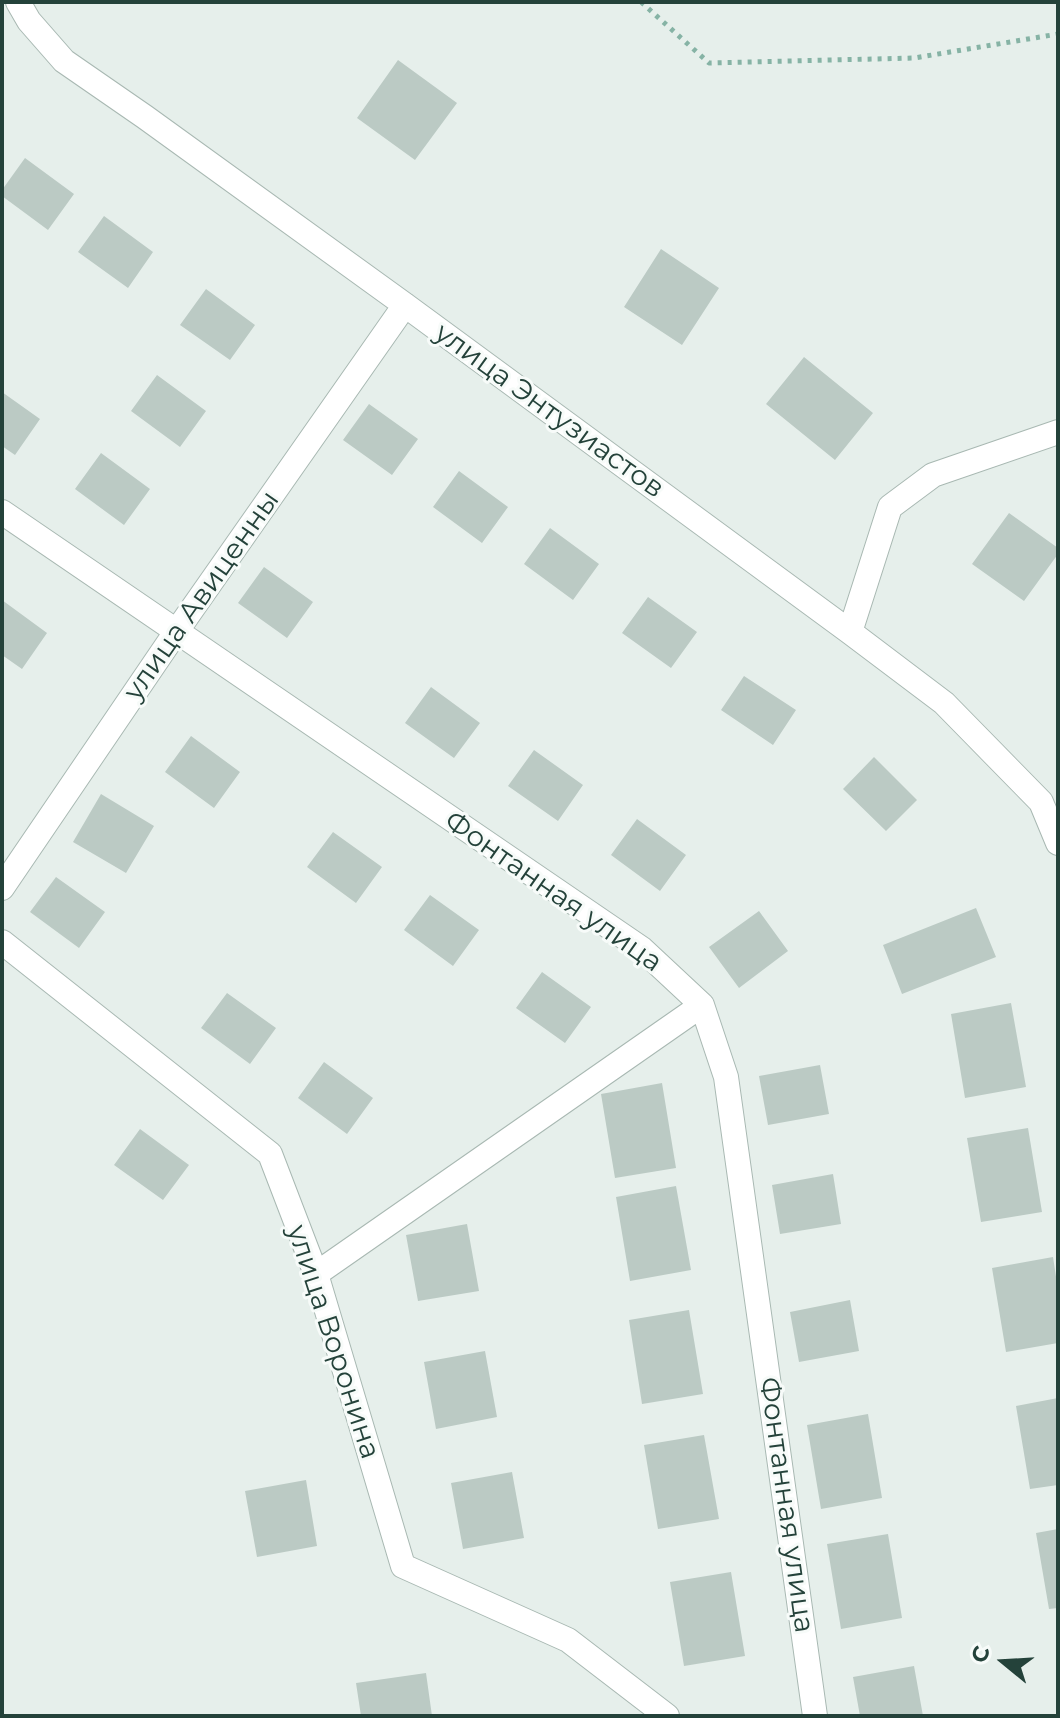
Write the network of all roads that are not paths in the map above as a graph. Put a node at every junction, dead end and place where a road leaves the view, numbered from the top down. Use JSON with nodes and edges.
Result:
{"nodes":[{"id":1,"x":18,"y":2,"type":"edge"},
{"id":2,"x":405,"y":305,"type":"junction"},
{"id":3,"x":1058,"y":432,"type":"edge"},
{"id":4,"x":2,"y":512,"type":"edge"},
{"id":5,"x":176,"y":632,"type":"junction"},
{"id":6,"x":850,"y":632,"type":"junction"},
{"id":7,"x":1058,"y":843,"type":"edge"},
{"id":8,"x":2,"y":888,"type":"edge"},
{"id":9,"x":2,"y":942,"type":"edge"},
{"id":10,"x":702,"y":1005,"type":"junction"},
{"id":11,"x":316,"y":1274,"type":"junction"},
{"id":12,"x":667,"y":1716,"type":"edge"},
{"id":13,"x":815,"y":1716,"type":"edge"}],
"edges":[{"from":1,"to":2,"type":"street","name":"улица Энтузиастов"},
{"from":2,"to":5,"type":"street","name":"улица Авиценны"},
{"from":2,"to":6,"type":"street","name":"улица Энтузиастов"},
{"from":3,"to":6,"type":"street"},
{"from":4,"to":5,"type":"street","name":"Фонтанная улица"},
{"from":5,"to":8,"type":"street","name":"улица Авиценны"},
{"from":5,"to":10,"type":"street","name":"Фонтанная улица"},
{"from":6,"to":7,"type":"street","name":"улица Энтузиастов"},
{"from":9,"to":11,"type":"street","name":"улица Воронина"},
{"from":10,"to":11,"type":"street"},
{"from":10,"to":13,"type":"street","name":"Фонтанная улица"},
{"from":11,"to":12,"type":"street","name":"улица Воронина"}]}
